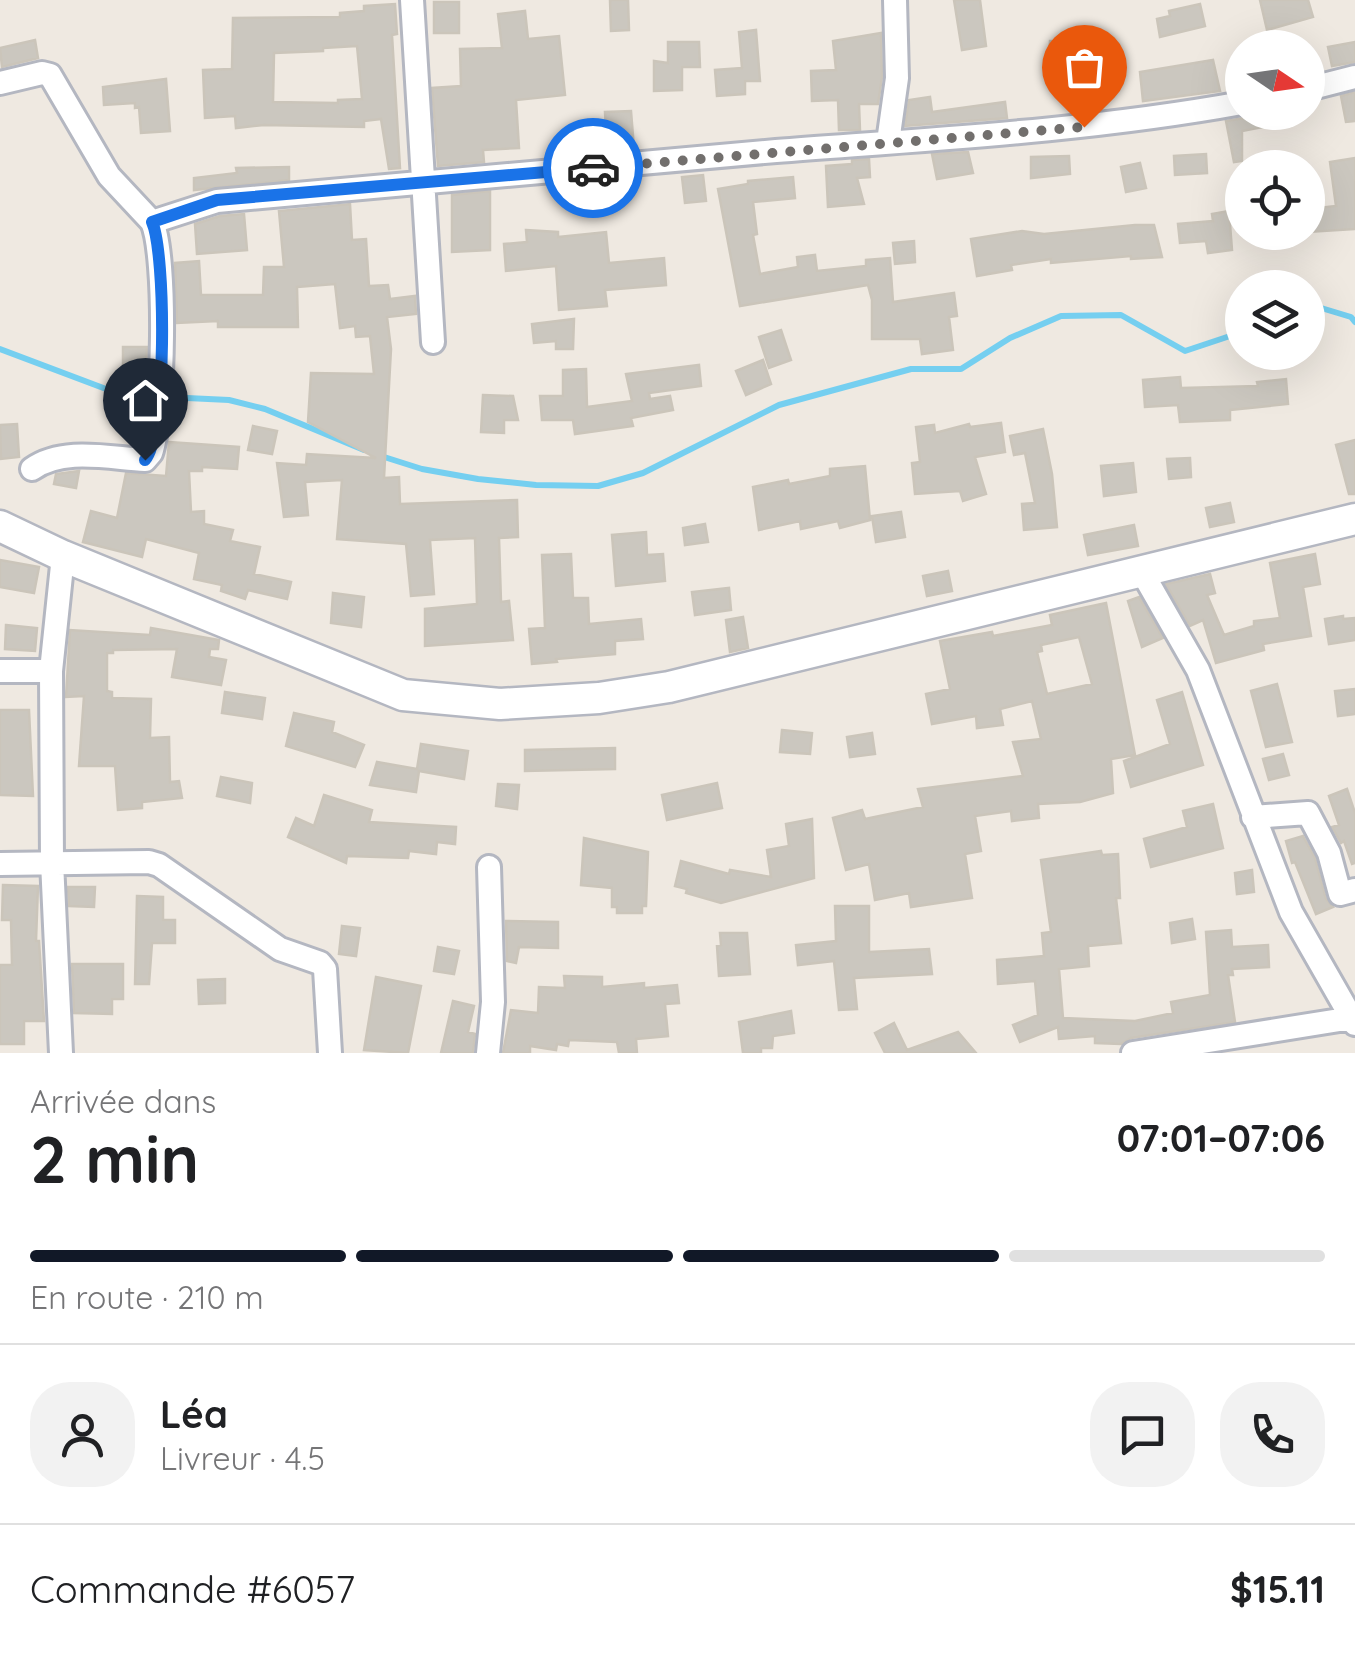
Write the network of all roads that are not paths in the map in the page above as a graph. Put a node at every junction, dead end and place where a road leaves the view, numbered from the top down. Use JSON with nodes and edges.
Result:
{"nodes":[{"id":1,"x":412,"y":0,"type":"edge"},
{"id":2,"x":895,"y":0,"type":"edge"},
{"id":3,"x":1355,"y":78,"type":"edge"},
{"id":4,"x":0,"y":83,"type":"edge"},
{"id":5,"x":1325,"y":86,"type":"edge"},
{"id":6,"x":1225,"y":107,"type":"edge"},
{"id":7,"x":888,"y":142,"type":"junction"},
{"id":8,"x":423,"y":183,"type":"junction"},
{"id":9,"x":152,"y":222,"type":"junction"},
{"id":10,"x":434,"y":342,"type":"dead end"},
{"id":11,"x":32,"y":469,"type":"dead end"},
{"id":12,"x":1355,"y":519,"type":"edge"},
{"id":13,"x":0,"y":526,"type":"edge"},
{"id":14,"x":63,"y":556,"type":"junction"},
{"id":15,"x":1142,"y":572,"type":"junction"},
{"id":16,"x":0,"y":670,"type":"edge"},
{"id":17,"x":51,"y":671,"type":"junction"},
{"id":18,"x":1253,"y":818,"type":"junction"},
{"id":19,"x":52,"y":862,"type":"junction"},
{"id":20,"x":0,"y":864,"type":"edge"},
{"id":21,"x":489,"y":868,"type":"dead end"},
{"id":22,"x":1355,"y":890,"type":"edge"},
{"id":23,"x":1354,"y":1021,"type":"edge"},
{"id":24,"x":1297,"y":1029,"type":"junction"},
{"id":25,"x":61,"y":1053,"type":"edge"},
{"id":26,"x":330,"y":1053,"type":"edge"},
{"id":27,"x":488,"y":1053,"type":"edge"},
{"id":28,"x":1133,"y":1053,"type":"edge"},
{"id":29,"x":1299,"y":1053,"type":"edge"}],
"edges":[{"from":1,"to":8,"type":"street"},
{"from":2,"to":7,"type":"street"},
{"from":3,"to":5,"type":"street"},
{"from":4,"to":9,"type":"street"},
{"from":6,"to":7,"type":"street"},
{"from":7,"to":8,"type":"street"},
{"from":8,"to":9,"type":"street"},
{"from":8,"to":10,"type":"street"},
{"from":9,"to":11,"type":"street"},
{"from":12,"to":15,"type":"main road"},
{"from":13,"to":14,"type":"main road"},
{"from":14,"to":15,"type":"main road"},
{"from":14,"to":17,"type":"street"},
{"from":15,"to":18,"type":"street"},
{"from":16,"to":17,"type":"street"},
{"from":17,"to":19,"type":"street"},
{"from":18,"to":22,"type":"street"},
{"from":18,"to":23,"type":"street"},
{"from":19,"to":20,"type":"street"},
{"from":19,"to":25,"type":"street"},
{"from":19,"to":26,"type":"street"},
{"from":21,"to":27,"type":"street"},
{"from":23,"to":24,"type":"street"},
{"from":24,"to":28,"type":"street"},
{"from":24,"to":29,"type":"street"}]}
